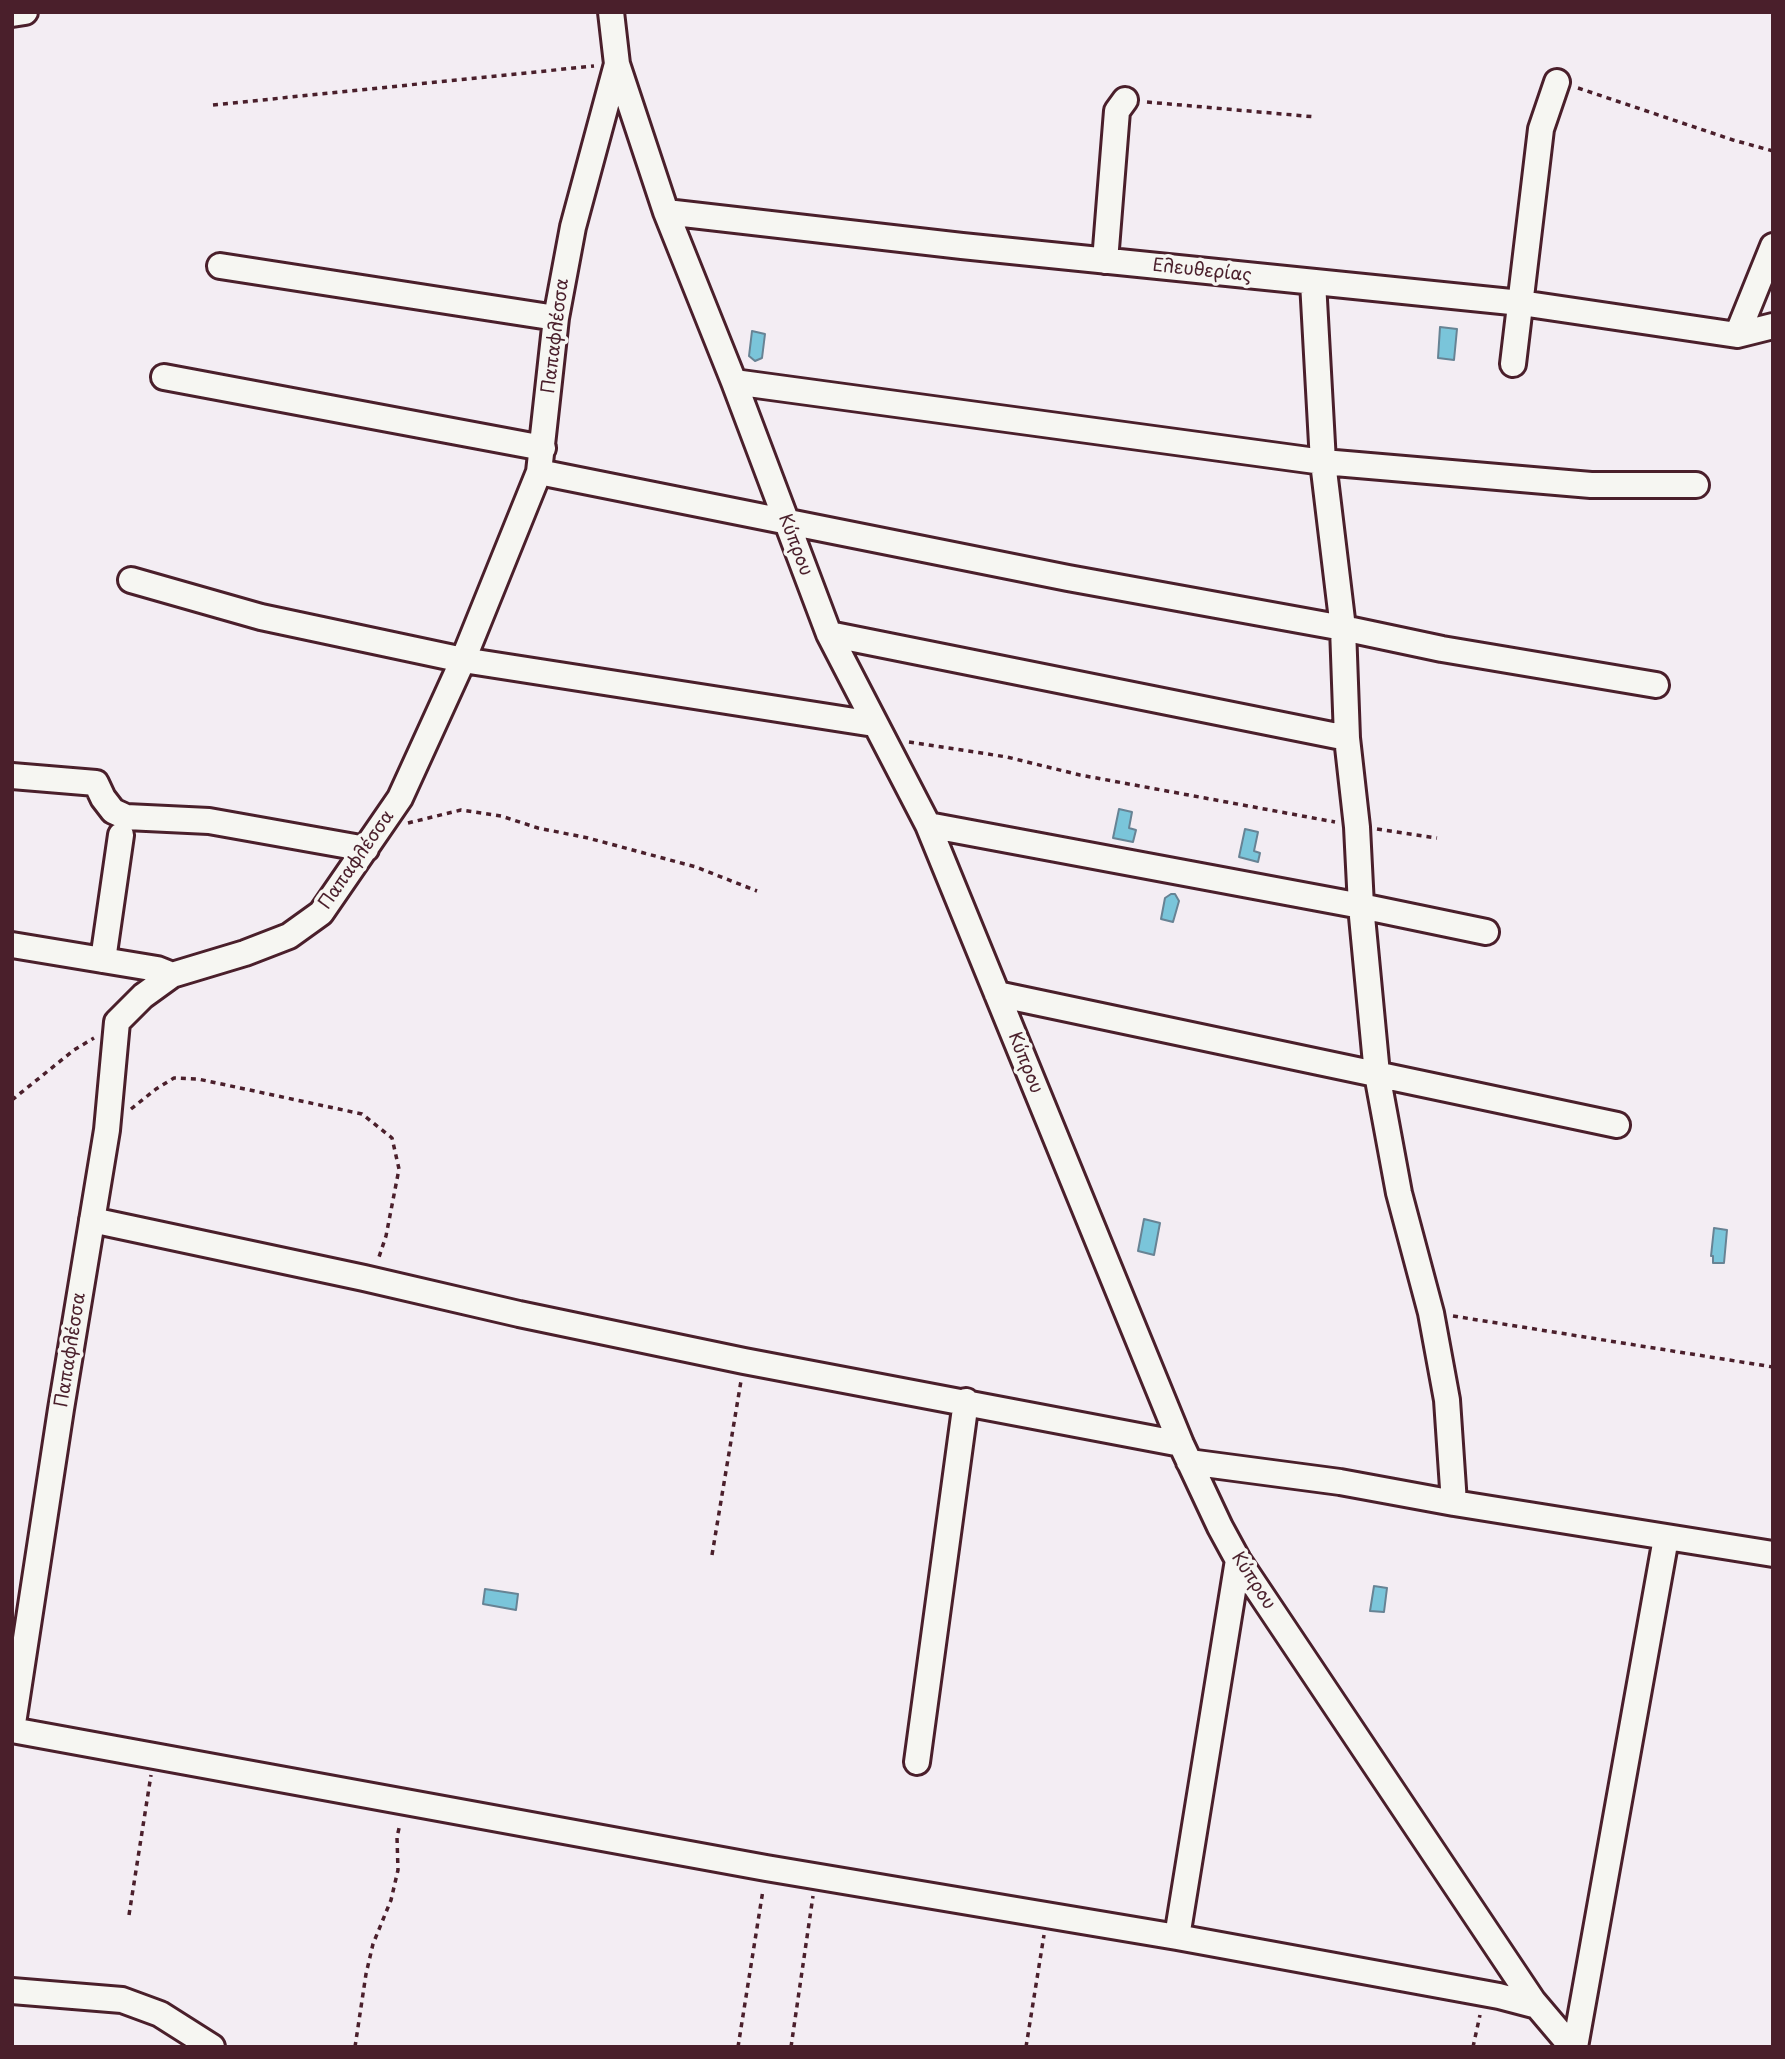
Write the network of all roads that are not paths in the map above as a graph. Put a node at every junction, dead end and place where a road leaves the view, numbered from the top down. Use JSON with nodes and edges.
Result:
{"nodes":[{"id":1,"x":25,"y":12,"type":"edge"},
{"id":2,"x":611,"y":12,"type":"edge"},
{"id":3,"x":12,"y":14,"type":"edge"},
{"id":4,"x":617,"y":64,"type":"junction"},
{"id":5,"x":1558,"y":82,"type":"road end"},
{"id":6,"x":1125,"y":100,"type":"road end"},
{"id":7,"x":666,"y":212,"type":"junction"},
{"id":8,"x":1773,"y":246,"type":"edge"},
{"id":9,"x":1105,"y":261,"type":"junction"},
{"id":10,"x":220,"y":266,"type":"dead end"},
{"id":11,"x":1313,"y":282,"type":"junction"},
{"id":12,"x":1521,"y":303,"type":"junction"},
{"id":13,"x":556,"y":318,"type":"junction"},
{"id":14,"x":1773,"y":326,"type":"edge"},
{"id":15,"x":1737,"y":335,"type":"junction"},
{"id":16,"x":1513,"y":364,"type":"dead end"},
{"id":17,"x":164,"y":377,"type":"dead end"},
{"id":18,"x":734,"y":382,"type":"junction"},
{"id":19,"x":541,"y":460,"type":"junction"},
{"id":20,"x":1323,"y":462,"type":"junction"},
{"id":21,"x":1696,"y":485,"type":"dead end"},
{"id":22,"x":785,"y":520,"type":"junction"},
{"id":23,"x":131,"y":580,"type":"dead end"},
{"id":24,"x":1343,"y":628,"type":"junction"},
{"id":25,"x":829,"y":634,"type":"junction"},
{"id":26,"x":463,"y":660,"type":"junction"},
{"id":27,"x":1656,"y":685,"type":"dead end"},
{"id":28,"x":879,"y":732,"type":"junction"},
{"id":29,"x":1347,"y":738,"type":"junction"},
{"id":30,"x":12,"y":776,"type":"edge"},
{"id":31,"x":928,"y":825,"type":"junction"},
{"id":32,"x":121,"y":835,"type":"dead end"},
{"id":33,"x":373,"y":840,"type":"junction"},
{"id":34,"x":1361,"y":906,"type":"junction"},
{"id":35,"x":1486,"y":932,"type":"dead end"},
{"id":36,"x":12,"y":945,"type":"edge"},
{"id":37,"x":103,"y":960,"type":"junction"},
{"id":38,"x":172,"y":975,"type":"junction"},
{"id":39,"x":996,"y":994,"type":"junction"},
{"id":40,"x":1377,"y":1074,"type":"junction"},
{"id":41,"x":1617,"y":1125,"type":"dead end"},
{"id":42,"x":92,"y":1220,"type":"junction"},
{"id":43,"x":966,"y":1402,"type":"junction"},
{"id":44,"x":1185,"y":1453,"type":"junction"},
{"id":45,"x":1454,"y":1503,"type":"junction"},
{"id":46,"x":1665,"y":1538,"type":"junction"},
{"id":47,"x":1773,"y":1555,"type":"edge"},
{"id":48,"x":1238,"y":1560,"type":"junction"},
{"id":49,"x":12,"y":1730,"type":"edge"},
{"id":50,"x":917,"y":1762,"type":"dead end"},
{"id":51,"x":1177,"y":1937,"type":"junction"},
{"id":52,"x":12,"y":1992,"type":"edge"},
{"id":53,"x":1538,"y":2006,"type":"junction"},
{"id":54,"x":212,"y":2047,"type":"edge"},
{"id":55,"x":1573,"y":2047,"type":"edge"}],
"edges":[{"from":1,"to":3,"type":"street"},
{"from":2,"to":4,"type":"street","name":"Κύπρου"},
{"from":4,"to":7,"type":"street","name":"Κύπρου"},
{"from":4,"to":13,"type":"street","name":"Παπαφλέσσα"},
{"from":5,"to":12,"type":"street"},
{"from":6,"to":9,"type":"street"},
{"from":7,"to":9,"type":"street","name":"Ελευθερίας"},
{"from":7,"to":18,"type":"street","name":"Κύπρου"},
{"from":8,"to":15,"type":"street"},
{"from":9,"to":11,"type":"street","name":"Ελευθερίας"},
{"from":10,"to":13,"type":"street"},
{"from":11,"to":12,"type":"street","name":"Ελευθερίας"},
{"from":11,"to":20,"type":"street"},
{"from":12,"to":15,"type":"street","name":"Ελευθερίας"},
{"from":12,"to":16,"type":"street"},
{"from":13,"to":19,"type":"street","name":"Παπαφλέσσα"},
{"from":14,"to":15,"type":"street","name":"Ελευθερίας"},
{"from":17,"to":19,"type":"street"},
{"from":18,"to":20,"type":"street"},
{"from":18,"to":22,"type":"street","name":"Κύπρου"},
{"from":19,"to":22,"type":"street"},
{"from":19,"to":26,"type":"street","name":"Παπαφλέσσα"},
{"from":20,"to":21,"type":"street"},
{"from":20,"to":24,"type":"street"},
{"from":22,"to":24,"type":"street"},
{"from":22,"to":25,"type":"street","name":"Κύπρου"},
{"from":23,"to":26,"type":"street"},
{"from":24,"to":27,"type":"street"},
{"from":24,"to":29,"type":"street"},
{"from":25,"to":28,"type":"street","name":"Κύπρου"},
{"from":25,"to":29,"type":"street"},
{"from":26,"to":28,"type":"street"},
{"from":26,"to":33,"type":"street","name":"Παπαφλέσσα"},
{"from":28,"to":31,"type":"street","name":"Κύπρου"},
{"from":29,"to":34,"type":"street"},
{"from":30,"to":33,"type":"street"},
{"from":31,"to":34,"type":"street"},
{"from":31,"to":39,"type":"street","name":"Κύπρου"},
{"from":32,"to":37,"type":"street"},
{"from":33,"to":38,"type":"street","name":"Παπαφλέσσα"},
{"from":34,"to":35,"type":"street"},
{"from":34,"to":40,"type":"street"},
{"from":36,"to":37,"type":"street"},
{"from":37,"to":38,"type":"street"},
{"from":38,"to":42,"type":"street","name":"Παπαφλέσσα"},
{"from":39,"to":40,"type":"street"},
{"from":39,"to":44,"type":"street","name":"Κύπρου"},
{"from":40,"to":41,"type":"street"},
{"from":40,"to":45,"type":"street"},
{"from":42,"to":43,"type":"street"},
{"from":42,"to":49,"type":"street","name":"Παπαφλέσσα"},
{"from":43,"to":44,"type":"street"},
{"from":43,"to":50,"type":"street"},
{"from":44,"to":45,"type":"street"},
{"from":44,"to":48,"type":"street","name":"Κύπρου"},
{"from":45,"to":46,"type":"street"},
{"from":46,"to":47,"type":"street"},
{"from":46,"to":55,"type":"street"},
{"from":48,"to":51,"type":"street"},
{"from":48,"to":53,"type":"street","name":"Κύπρου"},
{"from":49,"to":51,"type":"street"},
{"from":51,"to":53,"type":"street"},
{"from":52,"to":54,"type":"street"},
{"from":53,"to":55,"type":"street","name":"Κύπρου"}]}
